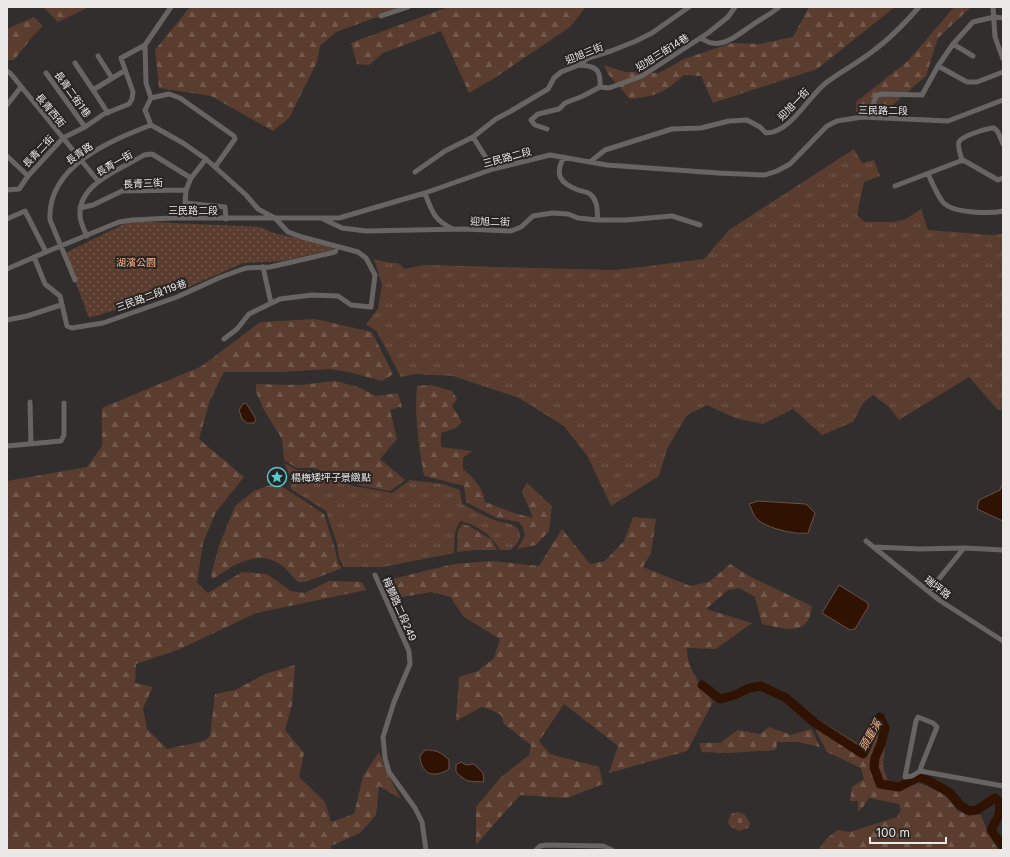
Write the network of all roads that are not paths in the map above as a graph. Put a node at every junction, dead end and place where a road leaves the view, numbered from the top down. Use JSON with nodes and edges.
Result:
{"nodes":[{"id":1,"x":171,"y":7,"type":"edge"},
{"id":2,"x":408,"y":7,"type":"edge"},
{"id":3,"x":689,"y":7,"type":"edge"},
{"id":4,"x":735,"y":7,"type":"edge"},
{"id":5,"x":779,"y":7,"type":"edge"},
{"id":6,"x":919,"y":7,"type":"edge"},
{"id":7,"x":993,"y":7,"type":"edge"},
{"id":8,"x":381,"y":16,"type":"dead end"},
{"id":9,"x":994,"y":17,"type":"junction"},
{"id":10,"x":1003,"y":18,"type":"edge"},
{"id":11,"x":700,"y":38,"type":"junction"},
{"id":12,"x":953,"y":44,"type":"junction"},
{"id":13,"x":146,"y":45,"type":"junction"},
{"id":14,"x":98,"y":56,"type":"dead end"},
{"id":15,"x":973,"y":56,"type":"dead end"},
{"id":16,"x":1003,"y":59,"type":"edge"},
{"id":17,"x":75,"y":63,"type":"dead end"},
{"id":18,"x":579,"y":65,"type":"junction"},
{"id":19,"x":938,"y":66,"type":"junction"},
{"id":20,"x":7,"y":71,"type":"edge"},
{"id":21,"x":124,"y":71,"type":"junction"},
{"id":22,"x":1003,"y":72,"type":"edge"},
{"id":23,"x":46,"y":73,"type":"dead end"},
{"id":24,"x":112,"y":78,"type":"junction"},
{"id":25,"x":600,"y":86,"type":"junction"},
{"id":26,"x":21,"y":88,"type":"junction"},
{"id":27,"x":93,"y":90,"type":"junction"},
{"id":28,"x":151,"y":98,"type":"junction"},
{"id":29,"x":1003,"y":100,"type":"edge"},
{"id":30,"x":7,"y":105,"type":"edge"},
{"id":31,"x":873,"y":108,"type":"dead end"},
{"id":32,"x":108,"y":113,"type":"junction"},
{"id":33,"x":151,"y":125,"type":"junction"},
{"id":34,"x":85,"y":127,"type":"junction"},
{"id":35,"x":547,"y":129,"type":"dead end"},
{"id":36,"x":473,"y":137,"type":"junction"},
{"id":37,"x":63,"y":138,"type":"junction"},
{"id":38,"x":1003,"y":144,"type":"edge"},
{"id":39,"x":7,"y":156,"type":"edge"},
{"id":40,"x":564,"y":157,"type":"junction"},
{"id":41,"x":206,"y":159,"type":"junction"},
{"id":42,"x":80,"y":160,"type":"junction"},
{"id":43,"x":962,"y":161,"type":"junction"},
{"id":44,"x":590,"y":162,"type":"junction"},
{"id":45,"x":215,"y":167,"type":"junction"},
{"id":46,"x":493,"y":169,"type":"junction"},
{"id":47,"x":415,"y":172,"type":"dead end"},
{"id":48,"x":928,"y":174,"type":"junction"},
{"id":49,"x":28,"y":176,"type":"junction"},
{"id":50,"x":191,"y":178,"type":"junction"},
{"id":51,"x":1003,"y":178,"type":"edge"},
{"id":52,"x":98,"y":181,"type":"junction"},
{"id":53,"x":895,"y":186,"type":"dead end"},
{"id":54,"x":7,"y":190,"type":"edge"},
{"id":55,"x":186,"y":190,"type":"junction"},
{"id":56,"x":425,"y":193,"type":"junction"},
{"id":57,"x":185,"y":203,"type":"junction"},
{"id":58,"x":80,"y":208,"type":"junction"},
{"id":59,"x":1003,"y":211,"type":"edge"},
{"id":60,"x":184,"y":218,"type":"junction"},
{"id":61,"x":275,"y":218,"type":"junction"},
{"id":62,"x":7,"y":219,"type":"edge"},
{"id":63,"x":226,"y":219,"type":"junction"},
{"id":64,"x":322,"y":219,"type":"junction"},
{"id":65,"x":598,"y":220,"type":"junction"},
{"id":66,"x":700,"y":225,"type":"dead end"},
{"id":67,"x":454,"y":230,"type":"junction"},
{"id":68,"x":86,"y":236,"type":"junction"},
{"id":69,"x":60,"y":246,"type":"junction"},
{"id":70,"x":337,"y":246,"type":"junction"},
{"id":71,"x":46,"y":252,"type":"junction"},
{"id":72,"x":34,"y":257,"type":"junction"},
{"id":73,"x":263,"y":268,"type":"junction"},
{"id":74,"x":7,"y":269,"type":"edge"},
{"id":75,"x":75,"y":280,"type":"dead end"},
{"id":76,"x":271,"y":303,"type":"junction"},
{"id":77,"x":61,"y":305,"type":"junction"},
{"id":78,"x":7,"y":320,"type":"edge"},
{"id":79,"x":224,"y":339,"type":"dead end"},
{"id":80,"x":30,"y":402,"type":"dead end"},
{"id":81,"x":64,"y":403,"type":"dead end"},
{"id":82,"x":30,"y":444,"type":"junction"},
{"id":83,"x":7,"y":446,"type":"edge"},
{"id":84,"x":866,"y":541,"type":"dead end"},
{"id":85,"x":874,"y":547,"type":"junction"},
{"id":86,"x":964,"y":548,"type":"junction"},
{"id":87,"x":1003,"y":550,"type":"edge"},
{"id":88,"x":375,"y":575,"type":"dead end"},
{"id":89,"x":929,"y":591,"type":"junction"},
{"id":90,"x":1003,"y":641,"type":"edge"},
{"id":91,"x":920,"y":771,"type":"junction"},
{"id":92,"x":1003,"y":786,"type":"edge"},
{"id":93,"x":426,"y":850,"type":"edge"},
{"id":94,"x":536,"y":850,"type":"edge"},
{"id":95,"x":612,"y":850,"type":"edge"}],
"edges":[{"from":1,"to":13,"type":"street"},
{"from":2,"to":8,"type":"street"},
{"from":3,"to":18,"type":"street","name":"迎旭三街"},
{"from":4,"to":11,"type":"street","name":"迎旭三街14巷"},
{"from":5,"to":11,"type":"street"},
{"from":6,"to":44,"type":"street","name":"迎旭一街"},
{"from":7,"to":9,"type":"street"},
{"from":9,"to":10,"type":"street"},
{"from":9,"to":12,"type":"street"},
{"from":9,"to":16,"type":"street"},
{"from":11,"to":25,"type":"street","name":"迎旭三街14巷"},
{"from":12,"to":15,"type":"street"},
{"from":12,"to":19,"type":"street"},
{"from":13,"to":21,"type":"street"},
{"from":13,"to":28,"type":"street"},
{"from":14,"to":24,"type":"street"},
{"from":17,"to":27,"type":"street"},
{"from":18,"to":25,"type":"street"},
{"from":18,"to":36,"type":"street","name":"迎旭三街"},
{"from":19,"to":22,"type":"street"},
{"from":19,"to":31,"type":"street"},
{"from":20,"to":26,"type":"street","name":"長青西街"},
{"from":21,"to":24,"type":"street"},
{"from":21,"to":32,"type":"street","name":"長青二街"},
{"from":23,"to":34,"type":"street","name":"長青二街1巷"},
{"from":24,"to":27,"type":"street"},
{"from":25,"to":35,"type":"street"},
{"from":26,"to":30,"type":"street"},
{"from":26,"to":37,"type":"street","name":"長青西街"},
{"from":27,"to":32,"type":"street"},
{"from":28,"to":33,"type":"street"},
{"from":28,"to":45,"type":"street"},
{"from":29,"to":44,"type":"street","name":"三民路二段"},
{"from":32,"to":34,"type":"street","name":"長青二街"},
{"from":33,"to":41,"type":"street"},
{"from":33,"to":42,"type":"street","name":"長青路"},
{"from":34,"to":37,"type":"street","name":"長青二街"},
{"from":36,"to":46,"type":"street"},
{"from":36,"to":47,"type":"street","name":"迎旭三街"},
{"from":37,"to":42,"type":"street","name":"長青西街"},
{"from":37,"to":49,"type":"street","name":"長青二街"},
{"from":38,"to":43,"type":"street"},
{"from":39,"to":49,"type":"street","name":"長青二街"},
{"from":40,"to":44,"type":"street","name":"三民路二段"},
{"from":40,"to":46,"type":"street","name":"三民路二段"},
{"from":40,"to":65,"type":"street"},
{"from":41,"to":45,"type":"street"},
{"from":41,"to":50,"type":"street"},
{"from":42,"to":52,"type":"street","name":"長青西街"},
{"from":42,"to":69,"type":"street","name":"長青路"},
{"from":43,"to":48,"type":"street"},
{"from":43,"to":51,"type":"street"},
{"from":45,"to":61,"type":"street"},
{"from":46,"to":56,"type":"street","name":"三民路二段"},
{"from":48,"to":53,"type":"street"},
{"from":48,"to":59,"type":"street"},
{"from":49,"to":54,"type":"street"},
{"from":50,"to":52,"type":"street","name":"長青一街"},
{"from":50,"to":55,"type":"street"},
{"from":52,"to":58,"type":"street","name":"長青一街"},
{"from":55,"to":57,"type":"street"},
{"from":55,"to":58,"type":"street","name":"長青三街"},
{"from":56,"to":64,"type":"street","name":"三民路二段"},
{"from":56,"to":67,"type":"street"},
{"from":57,"to":60,"type":"street"},
{"from":57,"to":63,"type":"street"},
{"from":58,"to":68,"type":"street"},
{"from":60,"to":63,"type":"street","name":"三民路二段"},
{"from":60,"to":68,"type":"street","name":"三民路二段"},
{"from":61,"to":63,"type":"street","name":"三民路二段"},
{"from":61,"to":64,"type":"street","name":"三民路二段"},
{"from":61,"to":70,"type":"street"},
{"from":62,"to":71,"type":"street"},
{"from":64,"to":67,"type":"street","name":"迎旭二街"},
{"from":65,"to":66,"type":"street","name":"迎旭二街"},
{"from":65,"to":67,"type":"street","name":"迎旭二街"},
{"from":68,"to":69,"type":"street","name":"三民路二段"},
{"from":69,"to":71,"type":"street","name":"三民路二段"},
{"from":69,"to":75,"type":"street","name":"長青路"},
{"from":70,"to":73,"type":"street","name":"三民路二段119巷"},
{"from":70,"to":76,"type":"street"},
{"from":71,"to":72,"type":"street","name":"三民路二段"},
{"from":72,"to":74,"type":"street","name":"三民路二段"},
{"from":72,"to":77,"type":"street","name":"三民路二段119巷"},
{"from":73,"to":76,"type":"street"},
{"from":73,"to":77,"type":"street","name":"三民路二段119巷"},
{"from":76,"to":79,"type":"street"},
{"from":77,"to":78,"type":"street"},
{"from":80,"to":82,"type":"street"},
{"from":81,"to":82,"type":"street"},
{"from":82,"to":83,"type":"street"},
{"from":84,"to":85,"type":"street","name":"瑞坪路"},
{"from":85,"to":86,"type":"street"},
{"from":85,"to":89,"type":"street","name":"瑞坪路"},
{"from":86,"to":87,"type":"street"},
{"from":86,"to":89,"type":"street"},
{"from":88,"to":93,"type":"street","name":"梅獅路二段249"},
{"from":89,"to":90,"type":"street","name":"瑞坪路"},
{"from":91,"to":91,"type":"street"},
{"from":91,"to":92,"type":"street"},
{"from":94,"to":95,"type":"street"}]}
